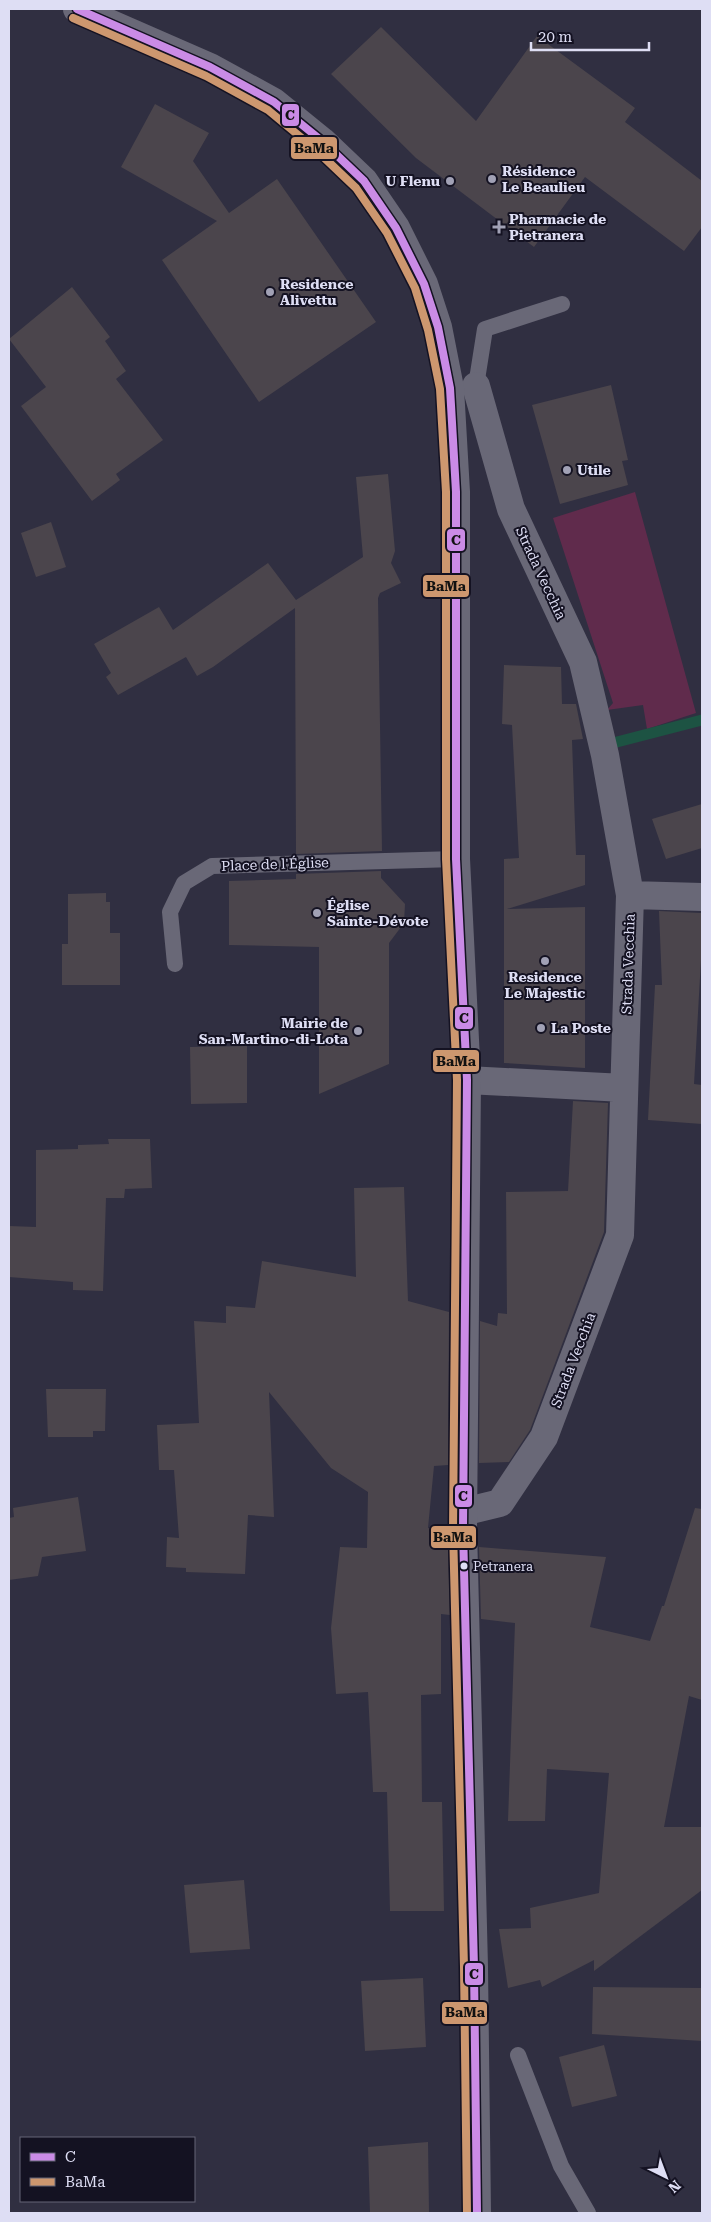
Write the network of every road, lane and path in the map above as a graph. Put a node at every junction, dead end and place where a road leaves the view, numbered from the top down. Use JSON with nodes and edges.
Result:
{"nodes":[{"id":1,"x":78,"y":9,"type":"edge"},
{"id":2,"x":562,"y":304,"type":"dead end"},
{"id":3,"x":476,"y":386,"type":"joint"},
{"id":4,"x":456,"y":859,"type":"junction"},
{"id":5,"x":630,"y":895,"type":"junction"},
{"id":6,"x":702,"y":897,"type":"edge"},
{"id":7,"x":175,"y":964,"type":"dead end"},
{"id":8,"x":467,"y":1080,"type":"junction"},
{"id":9,"x":624,"y":1088,"type":"junction"},
{"id":10,"x":463,"y":1512,"type":"junction"},
{"id":11,"x":518,"y":2055,"type":"dead end"},
{"id":12,"x":477,"y":2213,"type":"edge"},
{"id":13,"x":588,"y":2213,"type":"edge"}],
"edges":[{"from":1,"to":4,"type":"main road"},
{"from":2,"to":3,"type":"lane"},
{"from":3,"to":5,"type":"main road","name":"Strada Vecchia"},
{"from":4,"to":7,"type":"lane","name":"Place de l'Église"},
{"from":4,"to":8,"type":"main road"},
{"from":5,"to":6,"type":"main road"},
{"from":5,"to":9,"type":"main road","name":"Strada Vecchia"},
{"from":8,"to":9,"type":"main road"},
{"from":8,"to":10,"type":"main road"},
{"from":9,"to":10,"type":"main road","name":"Strada Vecchia"},
{"from":10,"to":12,"type":"main road"},
{"from":11,"to":13,"type":"lane"}]}
